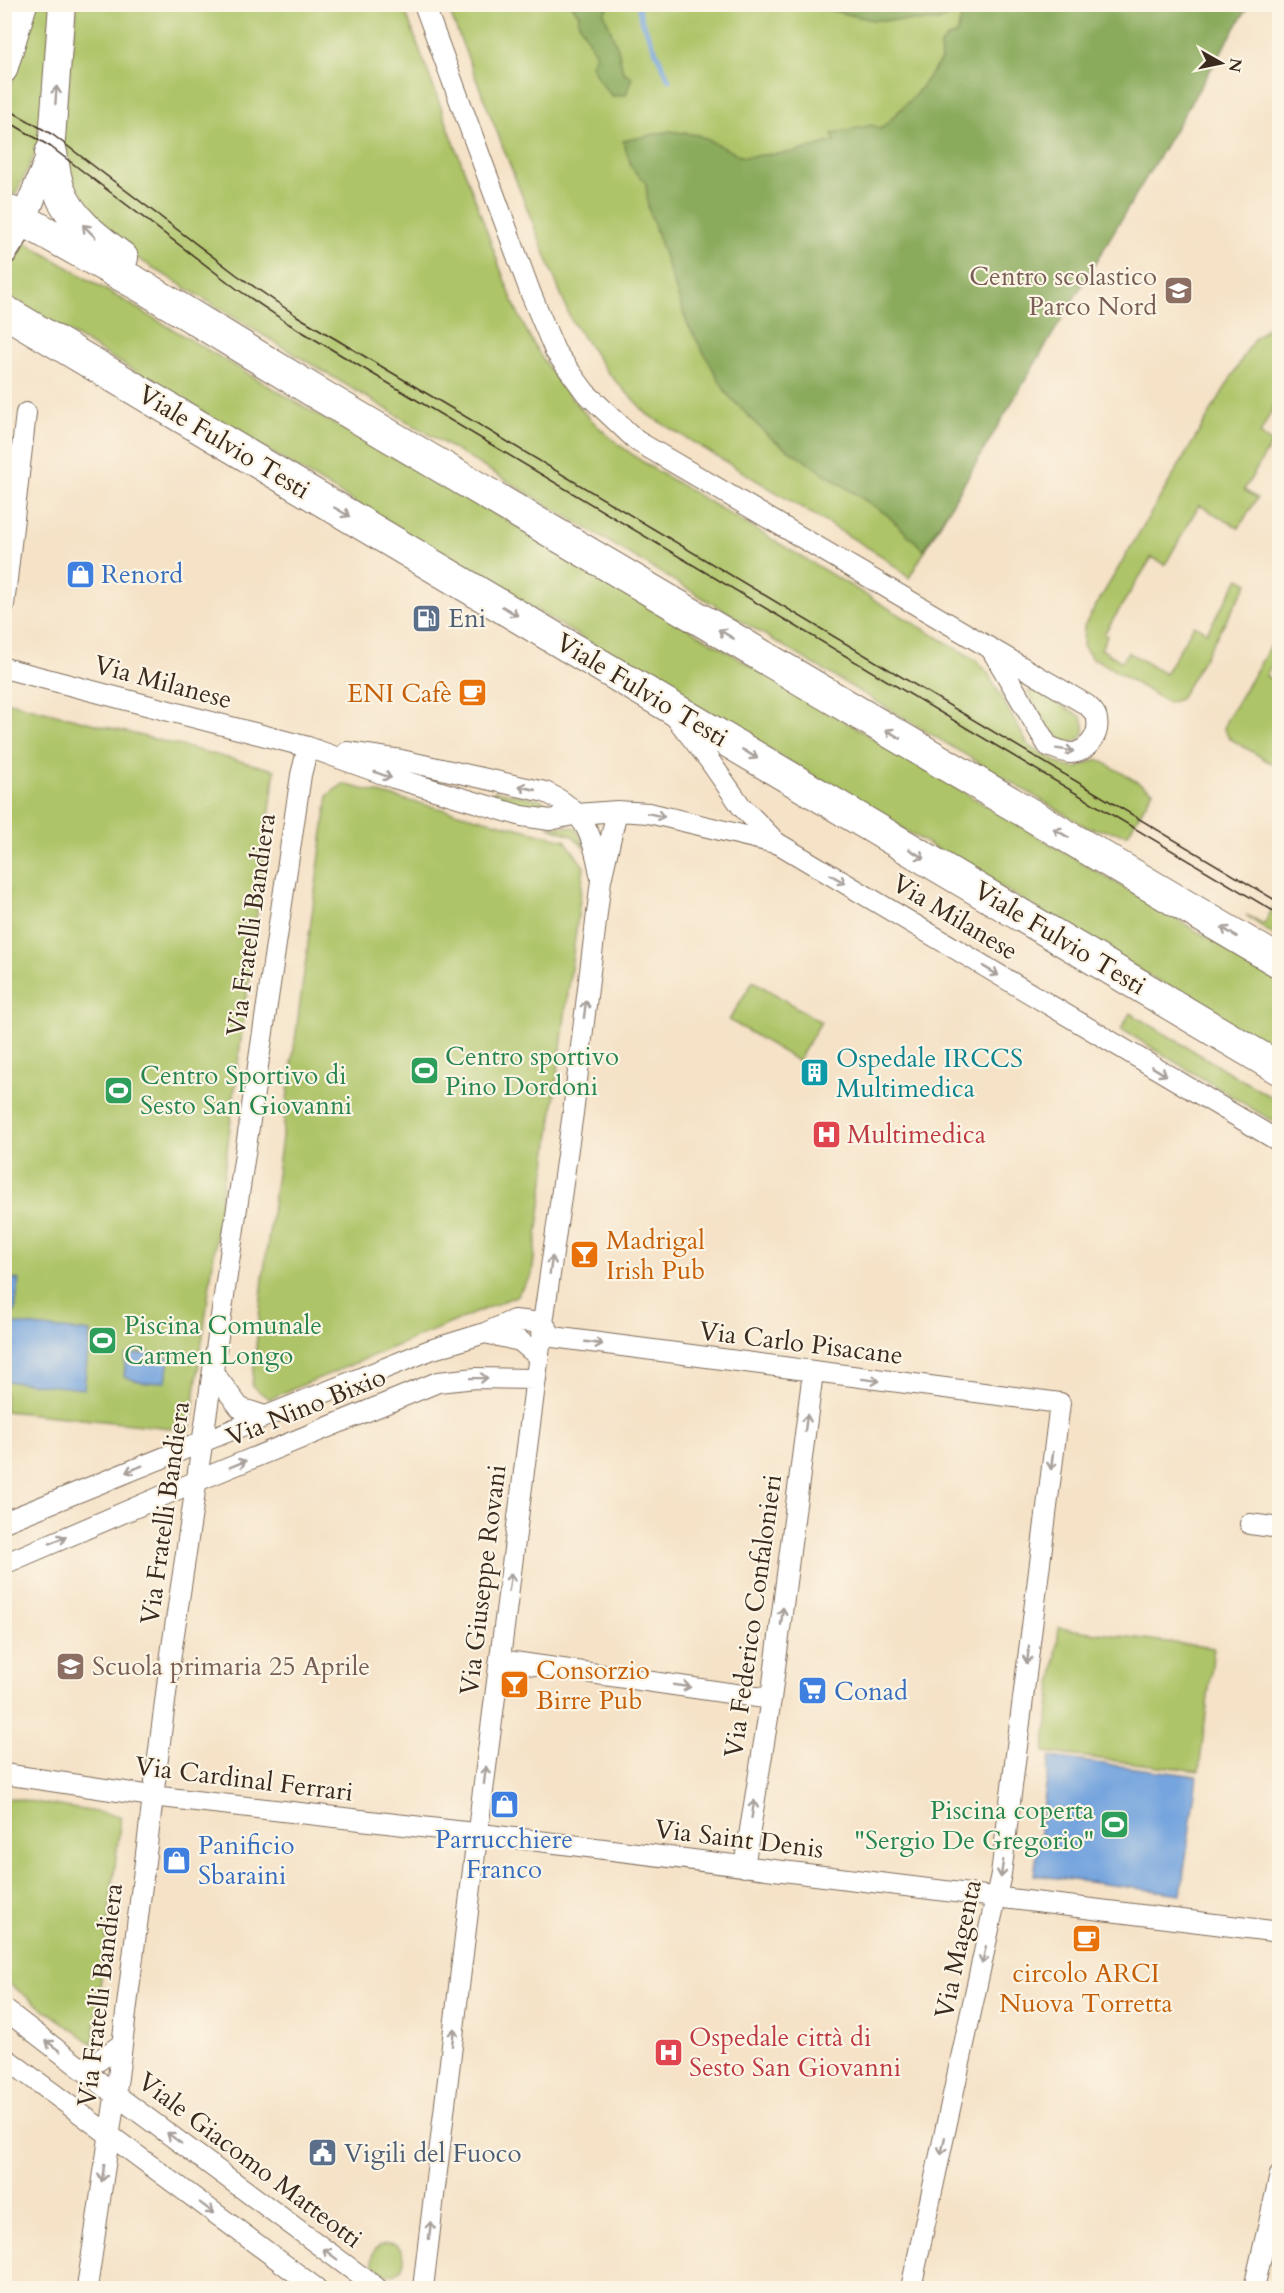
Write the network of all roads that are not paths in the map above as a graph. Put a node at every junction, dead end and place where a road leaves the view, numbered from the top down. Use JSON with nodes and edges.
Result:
{"nodes":[{"id":1,"x":24,"y":4,"type":"edge"},
{"id":2,"x":62,"y":4,"type":"edge"},
{"id":3,"x":424,"y":4,"type":"edge"},
{"id":4,"x":4,"y":70,"type":"edge"},
{"id":5,"x":51,"y":153,"type":"junction"},
{"id":6,"x":14,"y":215,"type":"edge"},
{"id":7,"x":4,"y":250,"type":"edge"},
{"id":8,"x":144,"y":288,"type":"junction"},
{"id":9,"x":4,"y":311,"type":"edge"},
{"id":10,"x":4,"y":336,"type":"edge"},
{"id":11,"x":26,"y":413,"type":"dead end"},
{"id":12,"x":237,"y":450,"type":"junction"},
{"id":13,"x":4,"y":605,"type":"edge"},
{"id":14,"x":991,"y":649,"type":"junction"},
{"id":15,"x":4,"y":668,"type":"edge"},
{"id":16,"x":663,"y":702,"type":"junction"},
{"id":17,"x":308,"y":747,"type":"junction"},
{"id":18,"x":617,"y":811,"type":"junction"},
{"id":19,"x":577,"y":814,"type":"junction"},
{"id":20,"x":778,"y":844,"type":"junction"},
{"id":21,"x":601,"y":880,"type":"junction"},
{"id":22,"x":1280,"y":962,"type":"edge"},
{"id":23,"x":1280,"y":1069,"type":"edge"},
{"id":24,"x":1280,"y":1142,"type":"edge"},
{"id":25,"x":543,"y":1323,"type":"junction"},
{"id":26,"x":484,"y":1334,"type":"junction"},
{"id":27,"x":430,"y":1350,"type":"junction"},
{"id":28,"x":539,"y":1357,"type":"junction"},
{"id":29,"x":213,"y":1372,"type":"junction"},
{"id":30,"x":813,"y":1372,"type":"junction"},
{"id":31,"x":536,"y":1379,"type":"junction"},
{"id":32,"x":438,"y":1382,"type":"junction"},
{"id":33,"x":1060,"y":1403,"type":"joint"},
{"id":34,"x":265,"y":1416,"type":"junction"},
{"id":35,"x":204,"y":1440,"type":"junction"},
{"id":36,"x":197,"y":1481,"type":"junction"},
{"id":37,"x":4,"y":1522,"type":"edge"},
{"id":38,"x":1250,"y":1524,"type":"dead end"},
{"id":39,"x":1280,"y":1528,"type":"edge"},
{"id":40,"x":4,"y":1564,"type":"edge"},
{"id":41,"x":500,"y":1660,"type":"junction"},
{"id":42,"x":771,"y":1699,"type":"junction"},
{"id":43,"x":4,"y":1774,"type":"edge"},
{"id":44,"x":152,"y":1796,"type":"junction"},
{"id":45,"x":477,"y":1833,"type":"junction"},
{"id":46,"x":744,"y":1867,"type":"junction"},
{"id":47,"x":997,"y":1898,"type":"junction"},
{"id":48,"x":1280,"y":1932,"type":"edge"},
{"id":49,"x":4,"y":2009,"type":"edge"},
{"id":50,"x":122,"y":2044,"type":"junction"},
{"id":51,"x":4,"y":2057,"type":"edge"},
{"id":52,"x":81,"y":2068,"type":"junction"},
{"id":53,"x":116,"y":2095,"type":"junction"},
{"id":54,"x":109,"y":2135,"type":"junction"},
{"id":55,"x":1280,"y":2175,"type":"edge"},
{"id":56,"x":314,"y":2288,"type":"edge"},
{"id":57,"x":87,"y":2289,"type":"edge"},
{"id":58,"x":377,"y":2289,"type":"edge"},
{"id":59,"x":423,"y":2289,"type":"edge"},
{"id":60,"x":911,"y":2289,"type":"edge"},
{"id":61,"x":1254,"y":2289,"type":"edge"}],
"edges":[{"from":1,"to":4,"type":"street"},
{"from":5,"to":2,"type":"street","one_way":true},
{"from":3,"to":14,"type":"street"},
{"from":5,"to":6,"type":"street"},
{"from":8,"to":5,"type":"main road","one_way":true},
{"from":6,"to":7,"type":"main road"},
{"from":6,"to":8,"type":"main road"},
{"from":22,"to":8,"type":"main road","one_way":true},
{"from":9,"to":12,"type":"main road","name":"Viale Fulvio Testi"},
{"from":10,"to":12,"type":"main road"},
{"from":11,"to":13,"type":"street"},
{"from":12,"to":16,"type":"main road","name":"Viale Fulvio Testi","one_way":true},
{"from":14,"to":14,"type":"street","one_way":true},
{"from":15,"to":17,"type":"street","name":"Via Milanese"},
{"from":16,"to":20,"type":"street"},
{"from":16,"to":23,"type":"main road","name":"Viale Fulvio Testi","one_way":true},
{"from":17,"to":19,"type":"street","name":"Via Milanese","one_way":true},
{"from":19,"to":17,"type":"street","name":"Via Milanese","one_way":true},
{"from":17,"to":29,"type":"street","name":"Via Fratelli Bandiera"},
{"from":18,"to":19,"type":"street","name":"Via Milanese"},
{"from":18,"to":20,"type":"street","name":"Via Milanese","one_way":true},
{"from":18,"to":21,"type":"street","name":"Via Giuseppe Rovani"},
{"from":19,"to":21,"type":"street","name":"Via Giuseppe Rovani"},
{"from":20,"to":24,"type":"street","name":"Via Milanese","one_way":true},
{"from":25,"to":21,"type":"street","name":"Via Giuseppe Rovani","one_way":true},
{"from":25,"to":26,"type":"street","name":"Via Nino Bixio"},
{"from":25,"to":28,"type":"street","name":"Via Giuseppe Rovani"},
{"from":25,"to":30,"type":"street","name":"Via Carlo Pisacane","one_way":true},
{"from":26,"to":27,"type":"street","name":"Via Nino Bixio"},
{"from":26,"to":28,"type":"street","name":"Via Nino Bixio"},
{"from":27,"to":32,"type":"street"},
{"from":27,"to":34,"type":"street","name":"Via Nino Bixio"},
{"from":28,"to":31,"type":"street","name":"Via Giuseppe Rovani"},
{"from":29,"to":34,"type":"street","name":"Via Nino Bixio"},
{"from":29,"to":35,"type":"street","name":"Via Fratelli Bandiera"},
{"from":30,"to":33,"type":"street","name":"Via Carlo Pisacane","one_way":true},
{"from":42,"to":30,"type":"street","name":"Via Federico Confalonieri","one_way":true},
{"from":32,"to":31,"type":"street","name":"Via Nino Bixio","one_way":true},
{"from":41,"to":31,"type":"street","name":"Via Giuseppe Rovani","one_way":true},
{"from":36,"to":32,"type":"street","name":"Via Nino Bixio","one_way":true},
{"from":33,"to":47,"type":"street","name":"Via Magenta","one_way":true},
{"from":34,"to":35,"type":"street","name":"Via Nino Bixio"},
{"from":35,"to":36,"type":"street","name":"Via Fratelli Bandiera"},
{"from":35,"to":37,"type":"street","name":"Via Nino Bixio","one_way":true},
{"from":40,"to":36,"type":"street","name":"Via Nino Bixio","one_way":true},
{"from":36,"to":44,"type":"street","name":"Via Fratelli Bandiera"},
{"from":38,"to":39,"type":"street"},
{"from":41,"to":42,"type":"street","one_way":true},
{"from":45,"to":41,"type":"street","name":"Via Giuseppe Rovani","one_way":true},
{"from":46,"to":42,"type":"street","name":"Via Federico Confalonieri","one_way":true},
{"from":43,"to":44,"type":"street","name":"Via Cardinal Ferrari"},
{"from":44,"to":45,"type":"street","name":"Via Cardinal Ferrari"},
{"from":44,"to":50,"type":"street","name":"Via Fratelli Bandiera"},
{"from":45,"to":46,"type":"street","name":"Via Saint Denis"},
{"from":59,"to":45,"type":"street","name":"Via Giuseppe Rovani","one_way":true},
{"from":46,"to":47,"type":"street","name":"Via Saint Denis"},
{"from":47,"to":48,"type":"street","name":"Via Saint Denis"},
{"from":47,"to":60,"type":"street","name":"Via Magenta","one_way":true},
{"from":52,"to":49,"type":"street","name":"Viale Giacomo Matteotti","one_way":true},
{"from":50,"to":52,"type":"street"},
{"from":50,"to":53,"type":"street","name":"Via Fratelli Bandiera"},
{"from":51,"to":54,"type":"street"},
{"from":52,"to":53,"type":"street","name":"Viale Giacomo Matteotti"},
{"from":53,"to":54,"type":"street","name":"Via Fratelli Bandiera"},
{"from":58,"to":53,"type":"street","name":"Viale Giacomo Matteotti","one_way":true},
{"from":54,"to":56,"type":"street","one_way":true},
{"from":54,"to":57,"type":"street","name":"Via Fratelli Bandiera","one_way":true},
{"from":55,"to":61,"type":"street"}]}
